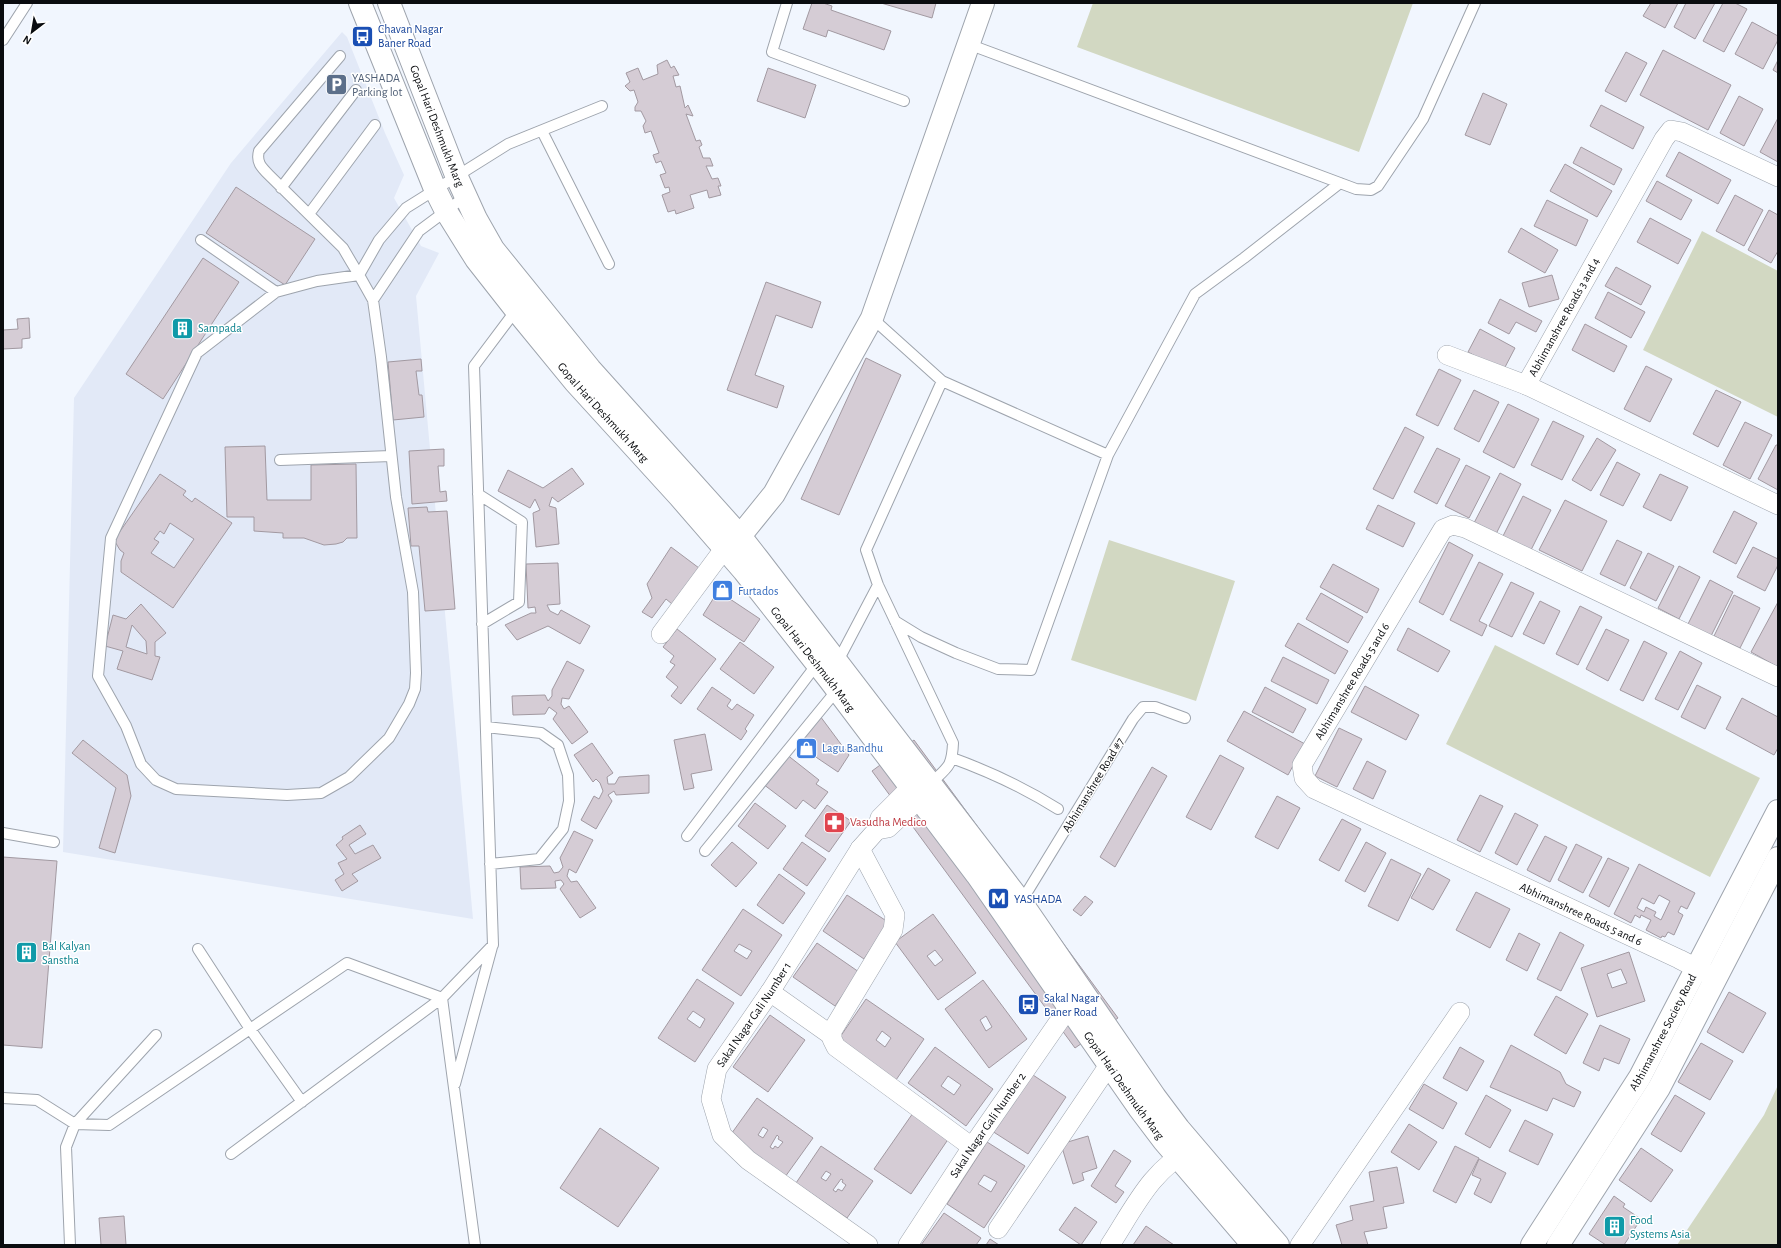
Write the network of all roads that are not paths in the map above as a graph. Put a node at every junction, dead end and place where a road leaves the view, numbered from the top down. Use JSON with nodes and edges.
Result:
{"nodes":[{"id":1,"x":27,"y":3,"type":"edge"},
{"id":2,"x":360,"y":3,"type":"edge"},
{"id":3,"x":389,"y":3,"type":"edge"},
{"id":4,"x":788,"y":3,"type":"edge"},
{"id":5,"x":983,"y":3,"type":"edge"},
{"id":6,"x":1475,"y":3,"type":"edge"},
{"id":7,"x":3,"y":40,"type":"edge"},
{"id":8,"x":968,"y":44,"type":"junction"},
{"id":9,"x":340,"y":56,"type":"dead end"},
{"id":10,"x":356,"y":90,"type":"dead end"},
{"id":11,"x":904,"y":101,"type":"dead end"},
{"id":12,"x":602,"y":106,"type":"dead end"},
{"id":13,"x":375,"y":125,"type":"dead end"},
{"id":14,"x":542,"y":131,"type":"junction"},
{"id":15,"x":456,"y":176,"type":"junction"},
{"id":16,"x":1778,"y":177,"type":"edge"},
{"id":17,"x":1340,"y":183,"type":"junction"},
{"id":18,"x":281,"y":188,"type":"junction"},
{"id":19,"x":435,"y":189,"type":"junction"},
{"id":20,"x":466,"y":196,"type":"junction"},
{"id":21,"x":446,"y":211,"type":"junction"},
{"id":22,"x":309,"y":214,"type":"junction"},
{"id":23,"x":201,"y":240,"type":"dead end"},
{"id":24,"x":608,"y":264,"type":"dead end"},
{"id":25,"x":359,"y":275,"type":"junction"},
{"id":26,"x":276,"y":292,"type":"junction"},
{"id":27,"x":373,"y":300,"type":"junction"},
{"id":28,"x":516,"y":310,"type":"junction"},
{"id":29,"x":872,"y":318,"type":"junction"},
{"id":30,"x":1447,"y":355,"type":"dead end"},
{"id":31,"x":942,"y":381,"type":"junction"},
{"id":32,"x":1526,"y":385,"type":"junction"},
{"id":33,"x":1108,"y":455,"type":"junction"},
{"id":34,"x":392,"y":456,"type":"junction"},
{"id":35,"x":280,"y":460,"type":"dead end"},
{"id":36,"x":478,"y":494,"type":"junction"},
{"id":37,"x":1778,"y":505,"type":"edge"},
{"id":38,"x":732,"y":542,"type":"junction"},
{"id":39,"x":878,"y":585,"type":"junction"},
{"id":40,"x":895,"y":621,"type":"junction"},
{"id":41,"x":482,"y":624,"type":"junction"},
{"id":42,"x":661,"y":634,"type":"dead end"},
{"id":43,"x":827,"y":663,"type":"junction"},
{"id":44,"x":1778,"y":678,"type":"edge"},
{"id":45,"x":837,"y":690,"type":"junction"},
{"id":46,"x":1185,"y":718,"type":"dead end"},
{"id":47,"x":486,"y":727,"type":"junction"},
{"id":48,"x":952,"y":758,"type":"junction"},
{"id":49,"x":920,"y":790,"type":"junction"},
{"id":50,"x":1058,"y":808,"type":"dead end"},
{"id":51,"x":1778,"y":811,"type":"edge"},
{"id":52,"x":3,"y":833,"type":"edge"},
{"id":53,"x":687,"y":836,"type":"dead end"},
{"id":54,"x":54,"y":842,"type":"dead end"},
{"id":55,"x":860,"y":849,"type":"junction"},
{"id":56,"x":706,"y":851,"type":"dead end"},
{"id":57,"x":1778,"y":858,"type":"edge"},
{"id":58,"x":490,"y":864,"type":"junction"},
{"id":59,"x":1022,"y":902,"type":"junction"},
{"id":60,"x":493,"y":945,"type":"junction"},
{"id":61,"x":198,"y":949,"type":"dead end"},
{"id":62,"x":1696,"y":968,"type":"junction"},
{"id":63,"x":1716,"y":978,"type":"junction"},
{"id":64,"x":770,"y":992,"type":"junction"},
{"id":65,"x":442,"y":998,"type":"junction"},
{"id":66,"x":1069,"y":1007,"type":"junction"},
{"id":67,"x":1460,"y":1012,"type":"dead end"},
{"id":68,"x":250,"y":1029,"type":"junction"},
{"id":69,"x":156,"y":1035,"type":"dead end"},
{"id":70,"x":831,"y":1035,"type":"junction"},
{"id":71,"x":1109,"y":1065,"type":"junction"},
{"id":72,"x":454,"y":1089,"type":"junction"},
{"id":73,"x":3,"y":1098,"type":"edge"},
{"id":74,"x":302,"y":1102,"type":"junction"},
{"id":75,"x":75,"y":1124,"type":"junction"},
{"id":76,"x":972,"y":1146,"type":"junction"},
{"id":77,"x":1187,"y":1152,"type":"junction"},
{"id":78,"x":231,"y":1154,"type":"dead end"},
{"id":79,"x":998,"y":1229,"type":"dead end"},
{"id":80,"x":70,"y":1245,"type":"edge"},
{"id":81,"x":475,"y":1245,"type":"edge"},
{"id":82,"x":868,"y":1245,"type":"edge"},
{"id":83,"x":908,"y":1245,"type":"edge"},
{"id":84,"x":1110,"y":1245,"type":"edge"},
{"id":85,"x":1253,"y":1245,"type":"edge"},
{"id":86,"x":1278,"y":1245,"type":"edge"},
{"id":87,"x":1300,"y":1245,"type":"edge"},
{"id":88,"x":1532,"y":1245,"type":"edge"},
{"id":89,"x":1558,"y":1245,"type":"edge"}],
"edges":[{"from":1,"to":7,"type":"lane"},
{"from":2,"to":19,"type":"main road","name":"Gopal Hari Deshmukh Marg"},
{"from":3,"to":15,"type":"main road","name":"Gopal Hari Deshmukh Marg"},
{"from":4,"to":11,"type":"lane"},
{"from":5,"to":8,"type":"main road"},
{"from":6,"to":17,"type":"lane"},
{"from":8,"to":17,"type":"lane"},
{"from":8,"to":29,"type":"main road"},
{"from":9,"to":18,"type":"lane"},
{"from":10,"to":18,"type":"lane"},
{"from":12,"to":14,"type":"lane"},
{"from":13,"to":22,"type":"lane"},
{"from":14,"to":15,"type":"lane"},
{"from":14,"to":24,"type":"lane"},
{"from":15,"to":19,"type":"lane"},
{"from":15,"to":20,"type":"main road","name":"Gopal Hari Deshmukh Marg"},
{"from":16,"to":32,"type":"street","name":"Abhimanshree Roads 3 and 4"},
{"from":17,"to":33,"type":"lane"},
{"from":18,"to":22,"type":"lane"},
{"from":19,"to":21,"type":"main road","name":"Gopal Hari Deshmukh Marg"},
{"from":19,"to":25,"type":"lane"},
{"from":20,"to":21,"type":"lane"},
{"from":20,"to":38,"type":"main road","name":"Gopal Hari Deshmukh Marg"},
{"from":21,"to":27,"type":"lane"},
{"from":21,"to":28,"type":"main road","name":"Gopal Hari Deshmukh Marg"},
{"from":22,"to":25,"type":"lane"},
{"from":23,"to":26,"type":"lane"},
{"from":25,"to":26,"type":"lane"},
{"from":25,"to":27,"type":"lane"},
{"from":26,"to":34,"type":"lane"},
{"from":27,"to":34,"type":"lane"},
{"from":28,"to":36,"type":"lane"},
{"from":28,"to":38,"type":"main road","name":"Gopal Hari Deshmukh Marg"},
{"from":29,"to":31,"type":"lane"},
{"from":29,"to":38,"type":"main road"},
{"from":30,"to":32,"type":"street"},
{"from":31,"to":33,"type":"lane"},
{"from":31,"to":39,"type":"lane"},
{"from":32,"to":37,"type":"street","name":"Abhimanshree Roads 3 and 4"},
{"from":33,"to":40,"type":"lane"},
{"from":34,"to":35,"type":"lane"},
{"from":36,"to":41,"type":"lane"},
{"from":36,"to":41,"type":"lane"},
{"from":38,"to":42,"type":"street"},
{"from":38,"to":43,"type":"main road","name":"Gopal Hari Deshmukh Marg"},
{"from":39,"to":40,"type":"lane"},
{"from":39,"to":43,"type":"lane"},
{"from":40,"to":48,"type":"lane"},
{"from":41,"to":47,"type":"lane"},
{"from":43,"to":45,"type":"main road","name":"Gopal Hari Deshmukh Marg"},
{"from":43,"to":49,"type":"main road","name":"Gopal Hari Deshmukh Marg"},
{"from":43,"to":53,"type":"lane"},
{"from":44,"to":62,"type":"street","name":"Abhimanshree Roads 5 and 6"},
{"from":45,"to":49,"type":"main road","name":"Gopal Hari Deshmukh Marg"},
{"from":45,"to":56,"type":"lane"},
{"from":46,"to":59,"type":"lane","name":"Abhimanshree Road #7"},
{"from":47,"to":58,"type":"lane"},
{"from":47,"to":58,"type":"lane"},
{"from":48,"to":49,"type":"lane"},
{"from":48,"to":50,"type":"lane"},
{"from":49,"to":55,"type":"street","name":"Sakal Nagar Gali Number 1"},
{"from":49,"to":59,"type":"main road","name":"Gopal Hari Deshmukh Marg"},
{"from":49,"to":66,"type":"main road","name":"Gopal Hari Deshmukh Marg"},
{"from":51,"to":62,"type":"main road","name":"Abhimanshree Society Road"},
{"from":52,"to":54,"type":"lane"},
{"from":55,"to":64,"type":"street","name":"Sakal Nagar Gali Number 1"},
{"from":55,"to":70,"type":"street"},
{"from":57,"to":63,"type":"main road","name":"Abhimanshree Society Road"},
{"from":58,"to":60,"type":"lane"},
{"from":59,"to":77,"type":"main road","name":"Gopal Hari Deshmukh Marg"},
{"from":60,"to":65,"type":"lane"},
{"from":60,"to":72,"type":"lane"},
{"from":61,"to":68,"type":"lane"},
{"from":62,"to":63,"type":"street","name":"Abhimanshree Roads 5 and 6"},
{"from":62,"to":88,"type":"main road","name":"Abhimanshree Society Road"},
{"from":63,"to":89,"type":"main road","name":"Abhimanshree Society Road"},
{"from":64,"to":70,"type":"street"},
{"from":64,"to":82,"type":"street","name":"Sakal Nagar Gali Number 1"},
{"from":65,"to":68,"type":"lane"},
{"from":65,"to":72,"type":"lane"},
{"from":65,"to":74,"type":"lane"},
{"from":66,"to":71,"type":"main road","name":"Gopal Hari Deshmukh Marg"},
{"from":66,"to":76,"type":"street","name":"Sakal Nagar Gali Number 2"},
{"from":67,"to":87,"type":"street"},
{"from":68,"to":74,"type":"lane"},
{"from":68,"to":75,"type":"lane"},
{"from":69,"to":75,"type":"lane"},
{"from":70,"to":76,"type":"street"},
{"from":71,"to":77,"type":"main road","name":"Gopal Hari Deshmukh Marg"},
{"from":71,"to":79,"type":"street"},
{"from":72,"to":81,"type":"lane"},
{"from":73,"to":75,"type":"lane"},
{"from":74,"to":78,"type":"lane"},
{"from":75,"to":80,"type":"lane"},
{"from":76,"to":83,"type":"street","name":"Sakal Nagar Gali Number 2"},
{"from":77,"to":84,"type":"street"},
{"from":77,"to":85,"type":"main road","name":"Gopal Hari Deshmukh Marg"},
{"from":77,"to":86,"type":"main road","name":"Gopal Hari Deshmukh Marg"}]}
